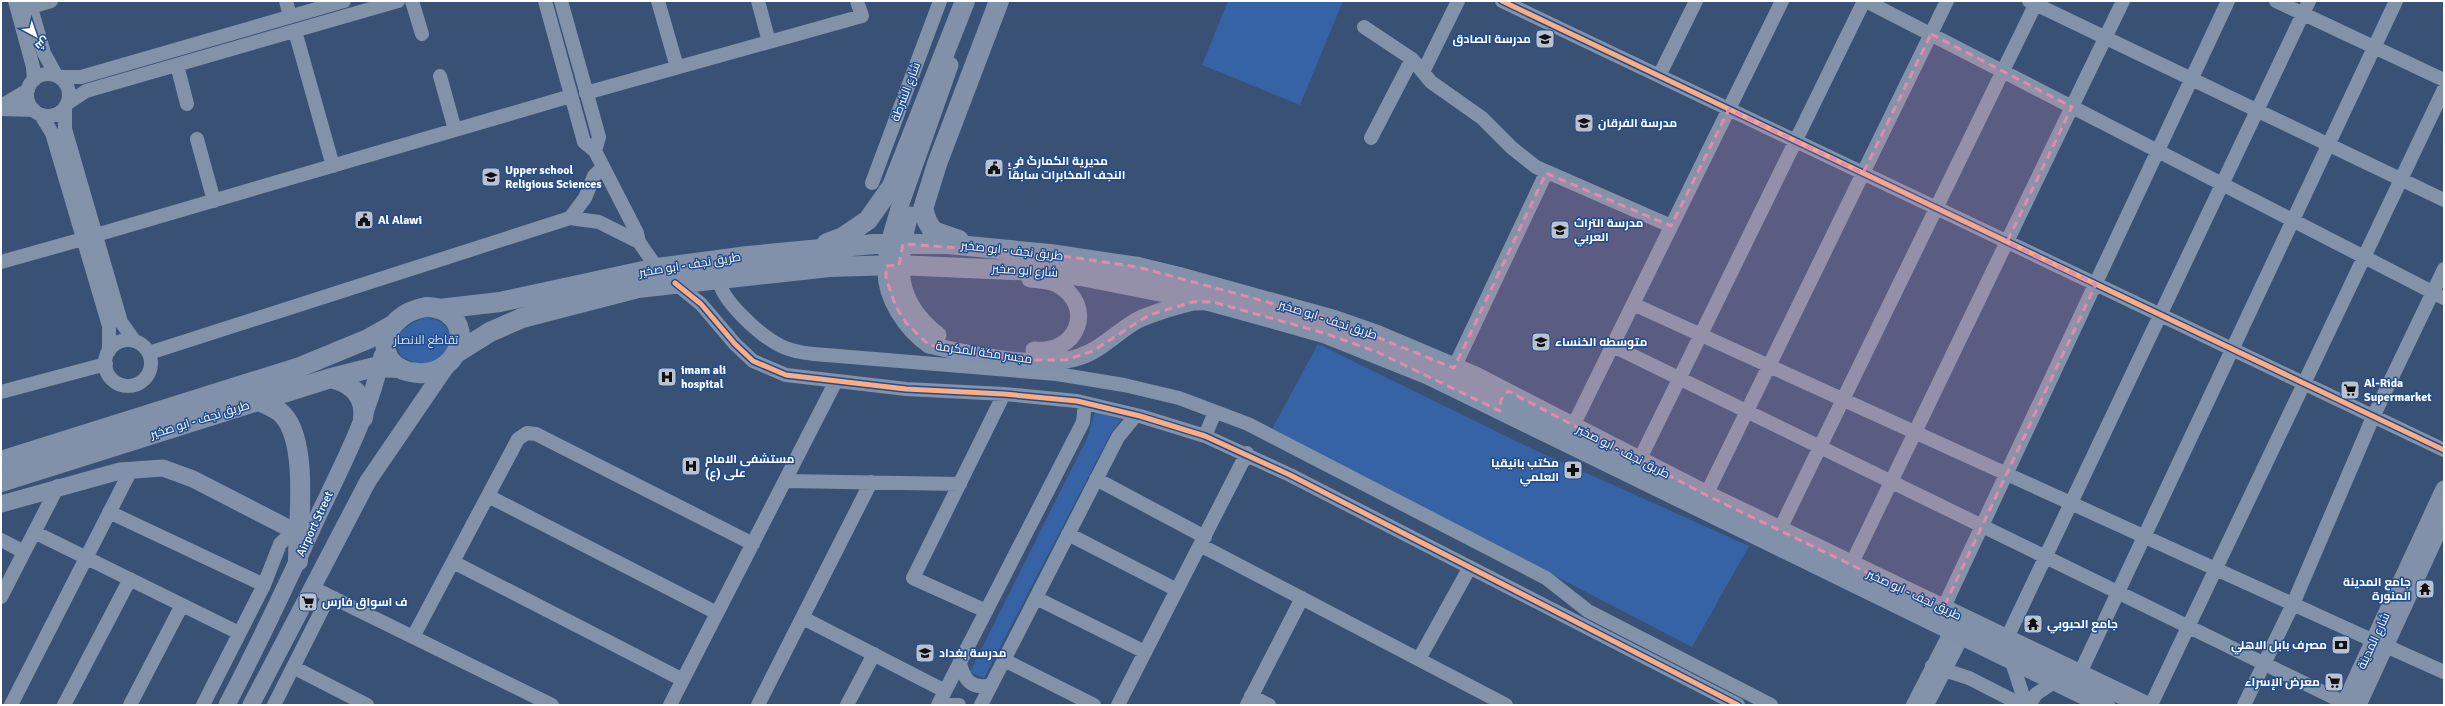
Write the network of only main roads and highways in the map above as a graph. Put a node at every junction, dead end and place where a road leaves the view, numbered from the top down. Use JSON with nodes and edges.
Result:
{"nodes":[{"id":1,"x":965,"y":1,"type":"edge"},
{"id":2,"x":974,"y":1,"type":"edge"},
{"id":3,"x":991,"y":1,"type":"edge"},
{"id":4,"x":999,"y":1,"type":"edge"},
{"id":5,"x":966,"y":42,"type":"junction"},
{"id":6,"x":905,"y":212,"type":"junction"},
{"id":7,"x":903,"y":244,"type":"junction"},
{"id":8,"x":996,"y":248,"type":"junction"},
{"id":9,"x":793,"y":253,"type":"junction"},
{"id":10,"x":967,"y":268,"type":"junction"},
{"id":11,"x":675,"y":283,"type":"joint"},
{"id":12,"x":1213,"y":302,"type":"junction"},
{"id":13,"x":439,"y":309,"type":"junction"},
{"id":14,"x":389,"y":331,"type":"junction"},
{"id":15,"x":1324,"y":333,"type":"joint"},
{"id":16,"x":933,"y":340,"type":"junction"},
{"id":17,"x":454,"y":356,"type":"junction"},
{"id":18,"x":380,"y":367,"type":"junction"},
{"id":19,"x":400,"y":368,"type":"junction"},
{"id":20,"x":330,"y":378,"type":"junction"},
{"id":21,"x":1470,"y":384,"type":"junction"},
{"id":22,"x":1509,"y":392,"type":"junction"},
{"id":23,"x":259,"y":401,"type":"junction"},
{"id":24,"x":1500,"y":411,"type":"junction"},
{"id":25,"x":363,"y":418,"type":"junction"},
{"id":26,"x":1,"y":461,"type":"edge"},
{"id":27,"x":1,"y":482,"type":"edge"},
{"id":28,"x":2444,"y":489,"type":"edge"},
{"id":29,"x":1,"y":504,"type":"edge"},
{"id":30,"x":2444,"y":518,"type":"edge"},
{"id":31,"x":298,"y":535,"type":"junction"},
{"id":32,"x":298,"y":560,"type":"junction"},
{"id":33,"x":2380,"y":643,"type":"junction"},
{"id":34,"x":2349,"y":704,"type":"edge"},
{"id":35,"x":227,"y":705,"type":"edge"},
{"id":36,"x":251,"y":705,"type":"edge"},
{"id":37,"x":2105,"y":705,"type":"edge"},
{"id":38,"x":2144,"y":705,"type":"edge"}],
"edges":[{"from":1,"to":9,"type":"highway"},
{"from":2,"to":5,"type":"main road"},
{"from":3,"to":5,"type":"main road"},
{"from":4,"to":8,"type":"highway"},
{"from":5,"to":6,"type":"main road","name":"مجسر مكة المكرمة"},
{"from":6,"to":7,"type":"main road","name":"مجسر مكة المكرمة","bridge":true},
{"from":6,"to":16,"type":"main road","name":"مجسر مكة المكرمة","bridge":true},
{"from":7,"to":8,"type":"highway","name":"طريق نجف - ابو صخير"},
{"from":7,"to":9,"type":"highway","name":"طريق نجف - ابو صخير"},
{"from":7,"to":16,"type":"main road","name":"مجسر مكة المكرمة","bridge":true},
{"from":8,"to":21,"type":"highway","name":"طريق نجف - ابو صخير"},
{"from":9,"to":13,"type":"highway","name":"طريق نجف - ابو صخير"},
{"from":10,"to":11,"type":"highway","name":"شارع ابو صخير"},
{"from":10,"to":12,"type":"highway","name":"شارع ابو صخير"},
{"from":10,"to":16,"type":"main road","name":"مجسر مكة المكرمة"},
{"from":11,"to":17,"type":"highway","name":"طريق نجف - ابو صخير"},
{"from":12,"to":15,"type":"highway","name":"شارع ابو صخير"},
{"from":12,"to":16,"type":"main road","name":"مجسر مكة المكرمة"},
{"from":13,"to":14,"type":"highway"},
{"from":13,"to":17,"type":"highway"},
{"from":14,"to":18,"type":"main road","name":"Airport Street"},
{"from":14,"to":19,"type":"highway"},
{"from":14,"to":26,"type":"highway","name":"طريق نجف - ابو صخير"},
{"from":15,"to":21,"type":"highway","name":"طريق نجف - ابو صخير"},
{"from":17,"to":19,"type":"highway"},
{"from":17,"to":36,"type":"main road","name":"Airport Street"},
{"from":18,"to":19,"type":"highway","name":"طريق نجف - ابو صخير"},
{"from":18,"to":20,"type":"highway","name":"طريق نجف - ابو صخير"},
{"from":18,"to":25,"type":"main road","name":"Airport Street"},
{"from":20,"to":23,"type":"highway","name":"طريق نجف - ابو صخير"},
{"from":20,"to":25,"type":"highway"},
{"from":21,"to":22,"type":"highway","name":"طريق نجف - ابو صخير"},
{"from":21,"to":24,"type":"highway","name":"طريق نجف - ابو صخير"},
{"from":22,"to":24,"type":"highway"},
{"from":22,"to":38,"type":"highway","name":"طريق نجف - ابو صخير"},
{"from":23,"to":27,"type":"highway","name":"طريق نجف - ابو صخير"},
{"from":23,"to":31,"type":"highway"},
{"from":24,"to":37,"type":"highway","name":"طريق نجف - ابو صخير"},
{"from":25,"to":32,"type":"main road","name":"Airport Street"},
{"from":28,"to":33,"type":"main road","name":"شارع المدينة"},
{"from":29,"to":31,"type":"main road"},
{"from":30,"to":33,"type":"main road","name":"شارع المدينة"},
{"from":31,"to":32,"type":"highway"},
{"from":32,"to":35,"type":"main road","name":"Airport Street"},
{"from":33,"to":34,"type":"main road","name":"شارع المدينة"}]}
